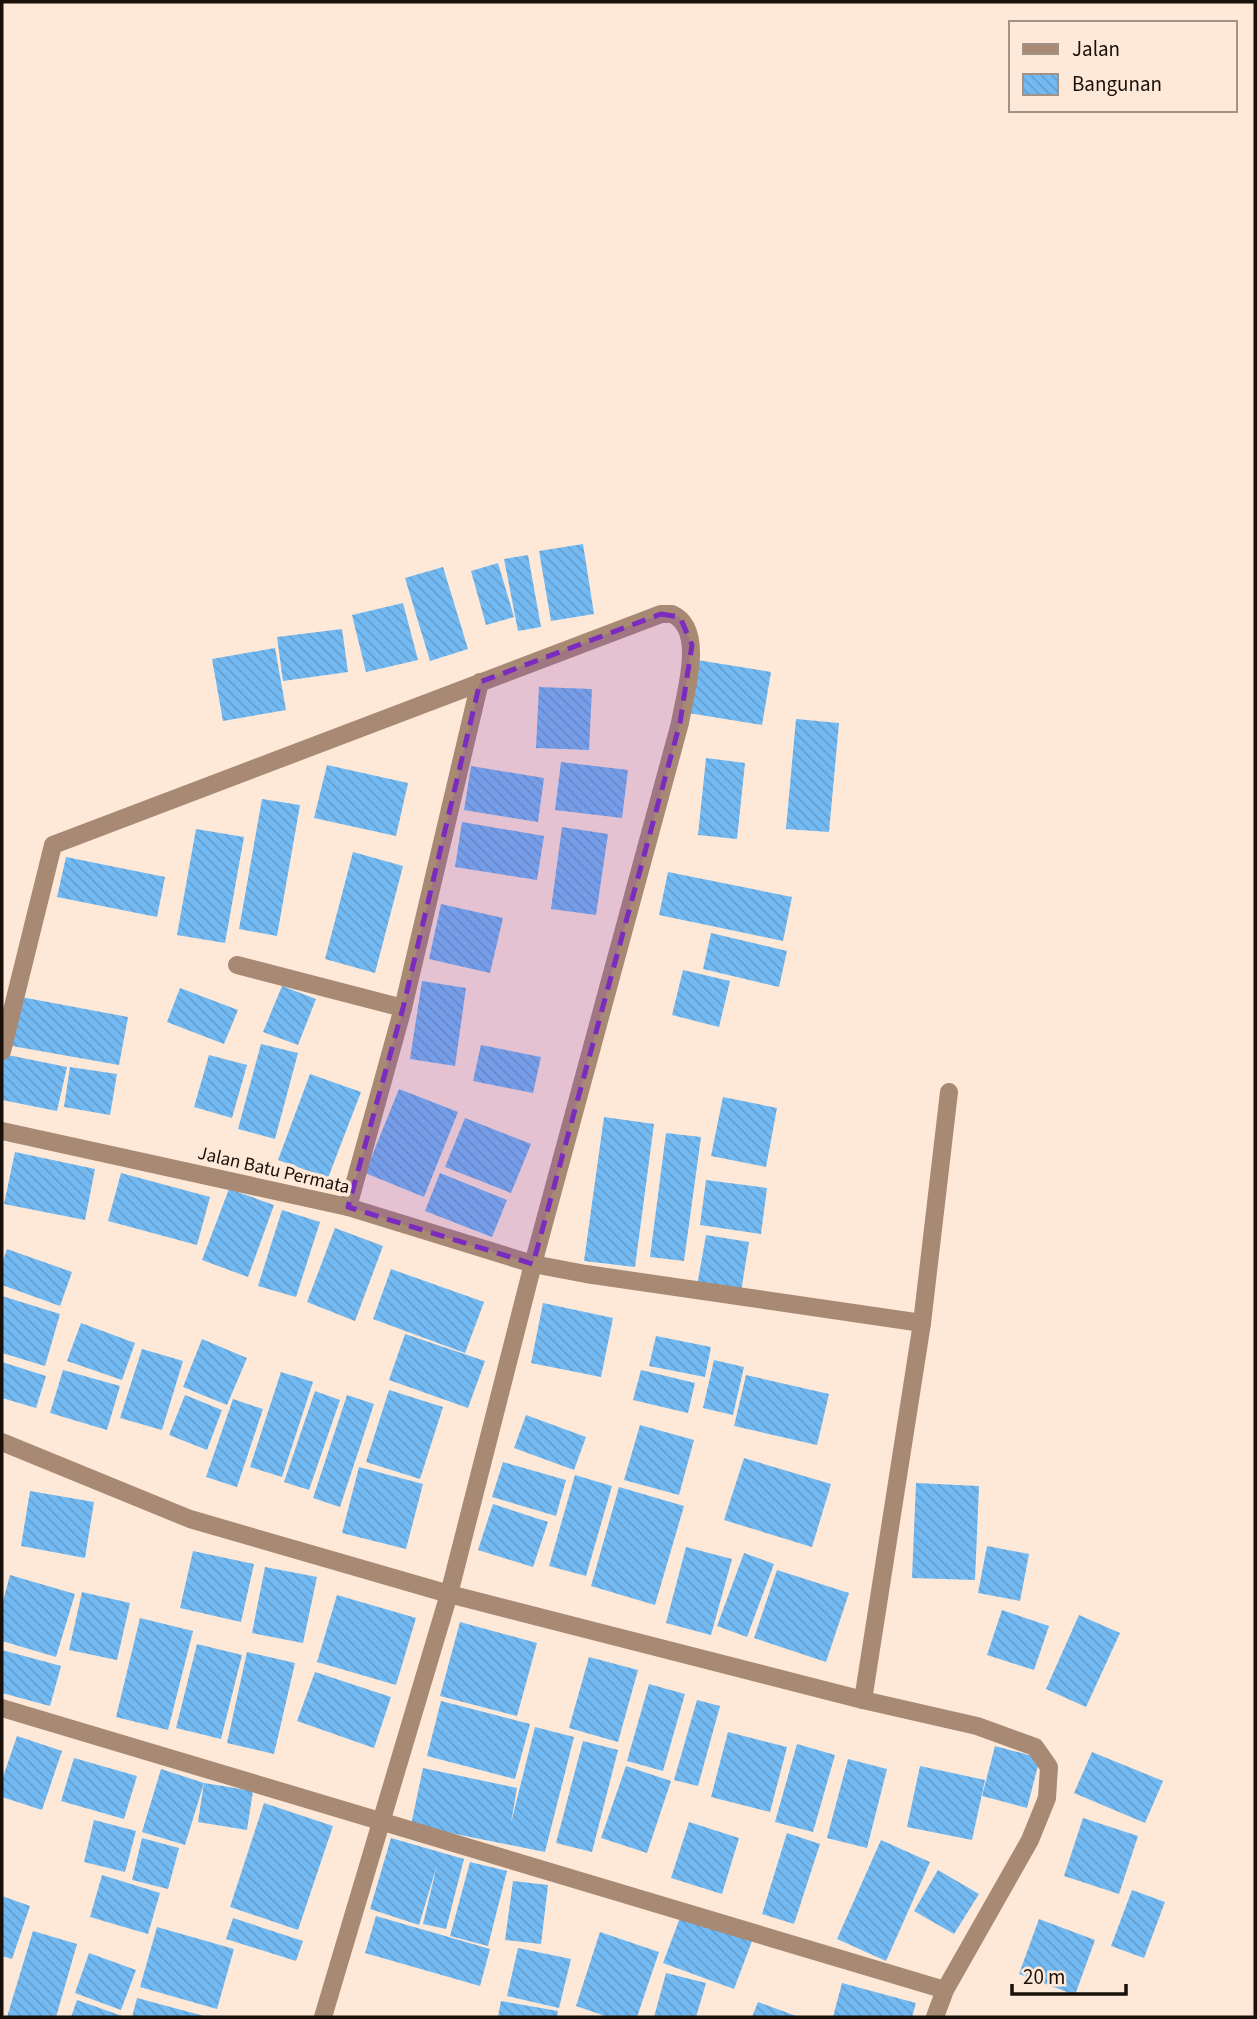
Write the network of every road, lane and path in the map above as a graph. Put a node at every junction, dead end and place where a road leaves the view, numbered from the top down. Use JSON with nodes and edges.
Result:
{"nodes":[{"id":1,"x":480,"y":682,"type":"junction"},
{"id":2,"x":237,"y":965,"type":"dead end"},
{"id":3,"x":403,"y":1008,"type":"junction"},
{"id":4,"x":2,"y":1051,"type":"edge"},
{"id":5,"x":949,"y":1092,"type":"dead end"},
{"id":6,"x":2,"y":1131,"type":"edge"},
{"id":7,"x":348,"y":1207,"type":"junction"},
{"id":8,"x":533,"y":1264,"type":"junction"},
{"id":9,"x":922,"y":1322,"type":"junction"},
{"id":10,"x":2,"y":1442,"type":"edge"},
{"id":11,"x":449,"y":1594,"type":"junction"},
{"id":12,"x":863,"y":1700,"type":"junction"},
{"id":13,"x":2,"y":1708,"type":"edge"},
{"id":14,"x":382,"y":1822,"type":"junction"},
{"id":15,"x":945,"y":1990,"type":"junction"},
{"id":16,"x":323,"y":2017,"type":"edge"},
{"id":17,"x":935,"y":2017,"type":"edge"}],
"edges":[{"from":1,"to":3,"type":"street"},
{"from":1,"to":4,"type":"street"},
{"from":1,"to":8,"type":"street"},
{"from":2,"to":3,"type":"street"},
{"from":3,"to":7,"type":"street"},
{"from":5,"to":9,"type":"street"},
{"from":6,"to":7,"type":"street","name":"Jalan Batu Permata"},
{"from":7,"to":8,"type":"street","name":"Jalan Batu Permata"},
{"from":8,"to":9,"type":"street","name":"Jalan Batu Permata"},
{"from":8,"to":11,"type":"street"},
{"from":9,"to":12,"type":"street"},
{"from":10,"to":11,"type":"street"},
{"from":11,"to":12,"type":"street"},
{"from":11,"to":14,"type":"street"},
{"from":12,"to":15,"type":"street"},
{"from":13,"to":14,"type":"street"},
{"from":14,"to":15,"type":"street"},
{"from":14,"to":16,"type":"street"},
{"from":15,"to":17,"type":"street"}]}
